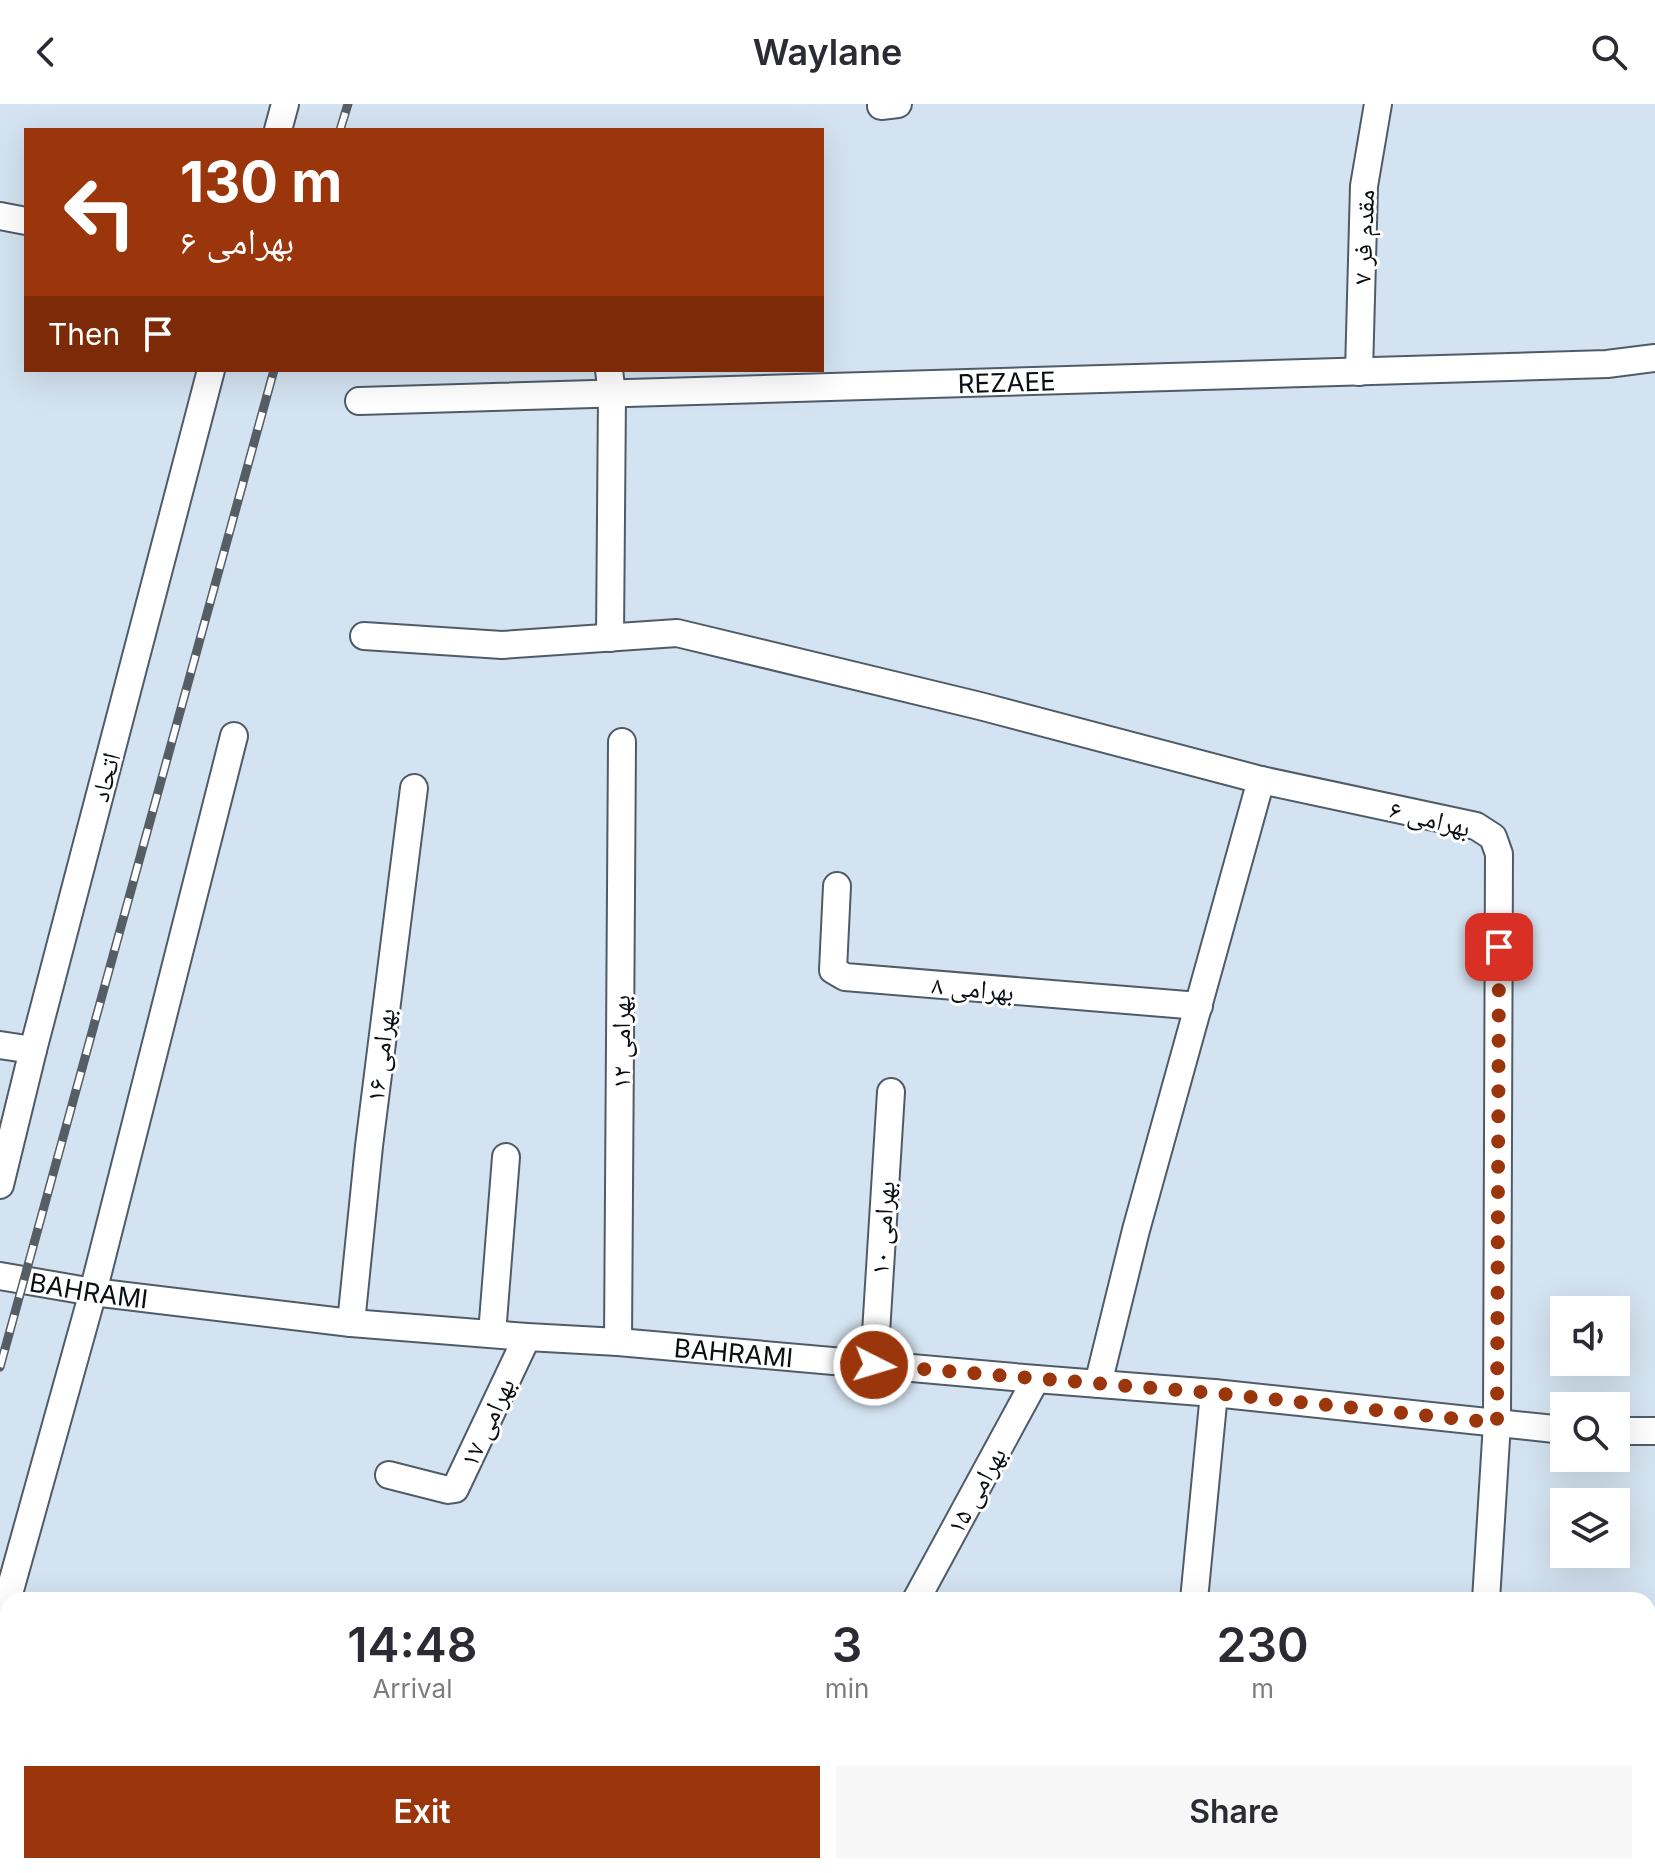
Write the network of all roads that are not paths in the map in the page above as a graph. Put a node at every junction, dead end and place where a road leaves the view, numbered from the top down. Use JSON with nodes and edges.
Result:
{"nodes":[{"id":1,"x":285,"y":104,"type":"edge"},
{"id":2,"x":1378,"y":104,"type":"edge"},
{"id":3,"x":279,"y":128,"type":"edge"},
{"id":4,"x":0,"y":216,"type":"edge"},
{"id":5,"x":24,"y":221,"type":"edge"},
{"id":6,"x":1655,"y":358,"type":"edge"},
{"id":7,"x":210,"y":372,"type":"edge"},
{"id":8,"x":1359,"y":372,"type":"junction"},
{"id":9,"x":610,"y":382,"type":"edge"},
{"id":10,"x":359,"y":401,"type":"dead end"},
{"id":11,"x":364,"y":636,"type":"dead end"},
{"id":12,"x":610,"y":638,"type":"junction"},
{"id":13,"x":234,"y":736,"type":"dead end"},
{"id":14,"x":622,"y":742,"type":"dead end"},
{"id":15,"x":1261,"y":780,"type":"junction"},
{"id":16,"x":414,"y":788,"type":"dead end"},
{"id":17,"x":837,"y":886,"type":"dead end"},
{"id":18,"x":1199,"y":1006,"type":"junction"},
{"id":19,"x":0,"y":1045,"type":"edge"},
{"id":20,"x":33,"y":1050,"type":"junction"},
{"id":21,"x":891,"y":1092,"type":"dead end"},
{"id":22,"x":506,"y":1157,"type":"dead end"},
{"id":23,"x":0,"y":1185,"type":"edge"},
{"id":24,"x":0,"y":1276,"type":"edge"},
{"id":25,"x":93,"y":1292,"type":"junction"},
{"id":26,"x":351,"y":1323,"type":"junction"},
{"id":27,"x":492,"y":1334,"type":"junction"},
{"id":28,"x":527,"y":1337,"type":"junction"},
{"id":29,"x":618,"y":1342,"type":"junction"},
{"id":30,"x":874,"y":1365,"type":"junction"},
{"id":31,"x":1036,"y":1379,"type":"junction"},
{"id":32,"x":1098,"y":1384,"type":"junction"},
{"id":33,"x":1214,"y":1393,"type":"junction"},
{"id":34,"x":1497,"y":1423,"type":"junction"},
{"id":35,"x":1550,"y":1429,"type":"edge"},
{"id":36,"x":1630,"y":1431,"type":"edge"},
{"id":37,"x":1655,"y":1431,"type":"edge"},
{"id":38,"x":389,"y":1475,"type":"dead end"},
{"id":39,"x":9,"y":1592,"type":"edge"},
{"id":40,"x":920,"y":1592,"type":"edge"},
{"id":41,"x":1195,"y":1592,"type":"edge"},
{"id":42,"x":1486,"y":1592,"type":"edge"}],
"edges":[{"from":1,"to":3,"type":"street"},
{"from":2,"to":8,"type":"street","name":"مقدم فر ۷"},
{"from":4,"to":5,"type":"street"},
{"from":6,"to":8,"type":"street","name":"REZAEE"},
{"from":7,"to":20,"type":"street","name":"اتحاد"},
{"from":8,"to":9,"type":"street","name":"REZAEE"},
{"from":9,"to":10,"type":"street","name":"REZAEE"},
{"from":9,"to":12,"type":"street"},
{"from":11,"to":12,"type":"street","name":"بهرامی ۶"},
{"from":12,"to":15,"type":"street","name":"بهرامی ۶"},
{"from":13,"to":25,"type":"street"},
{"from":14,"to":29,"type":"street","name":"بهرامی ۱۲"},
{"from":15,"to":18,"type":"street"},
{"from":15,"to":34,"type":"street","name":"بهرامی ۶"},
{"from":16,"to":26,"type":"street","name":"بهرامی ۱۶"},
{"from":17,"to":18,"type":"street","name":"بهرامی ۸"},
{"from":18,"to":32,"type":"street"},
{"from":19,"to":20,"type":"street"},
{"from":20,"to":23,"type":"street","name":"اتحاد"},
{"from":21,"to":30,"type":"street","name":"بهرامی ۱۰"},
{"from":22,"to":27,"type":"street"},
{"from":24,"to":25,"type":"street","name":"BAHRAMI"},
{"from":25,"to":26,"type":"street","name":"BAHRAMI"},
{"from":25,"to":39,"type":"street"},
{"from":26,"to":27,"type":"street","name":"BAHRAMI"},
{"from":27,"to":28,"type":"street","name":"BAHRAMI"},
{"from":28,"to":29,"type":"street","name":"BAHRAMI"},
{"from":28,"to":38,"type":"street","name":"بهرامی ۱۷"},
{"from":29,"to":30,"type":"street","name":"BAHRAMI"},
{"from":30,"to":31,"type":"street","name":"BAHRAMI"},
{"from":31,"to":32,"type":"street","name":"BAHRAMI"},
{"from":31,"to":40,"type":"street","name":"بهرامی ۱۵"},
{"from":32,"to":33,"type":"street","name":"BAHRAMI"},
{"from":33,"to":34,"type":"street","name":"BAHRAMI"},
{"from":33,"to":41,"type":"street"},
{"from":34,"to":35,"type":"street","name":"BAHRAMI"},
{"from":34,"to":42,"type":"street","name":"بهرامی ۶"},
{"from":36,"to":37,"type":"street"}]}
